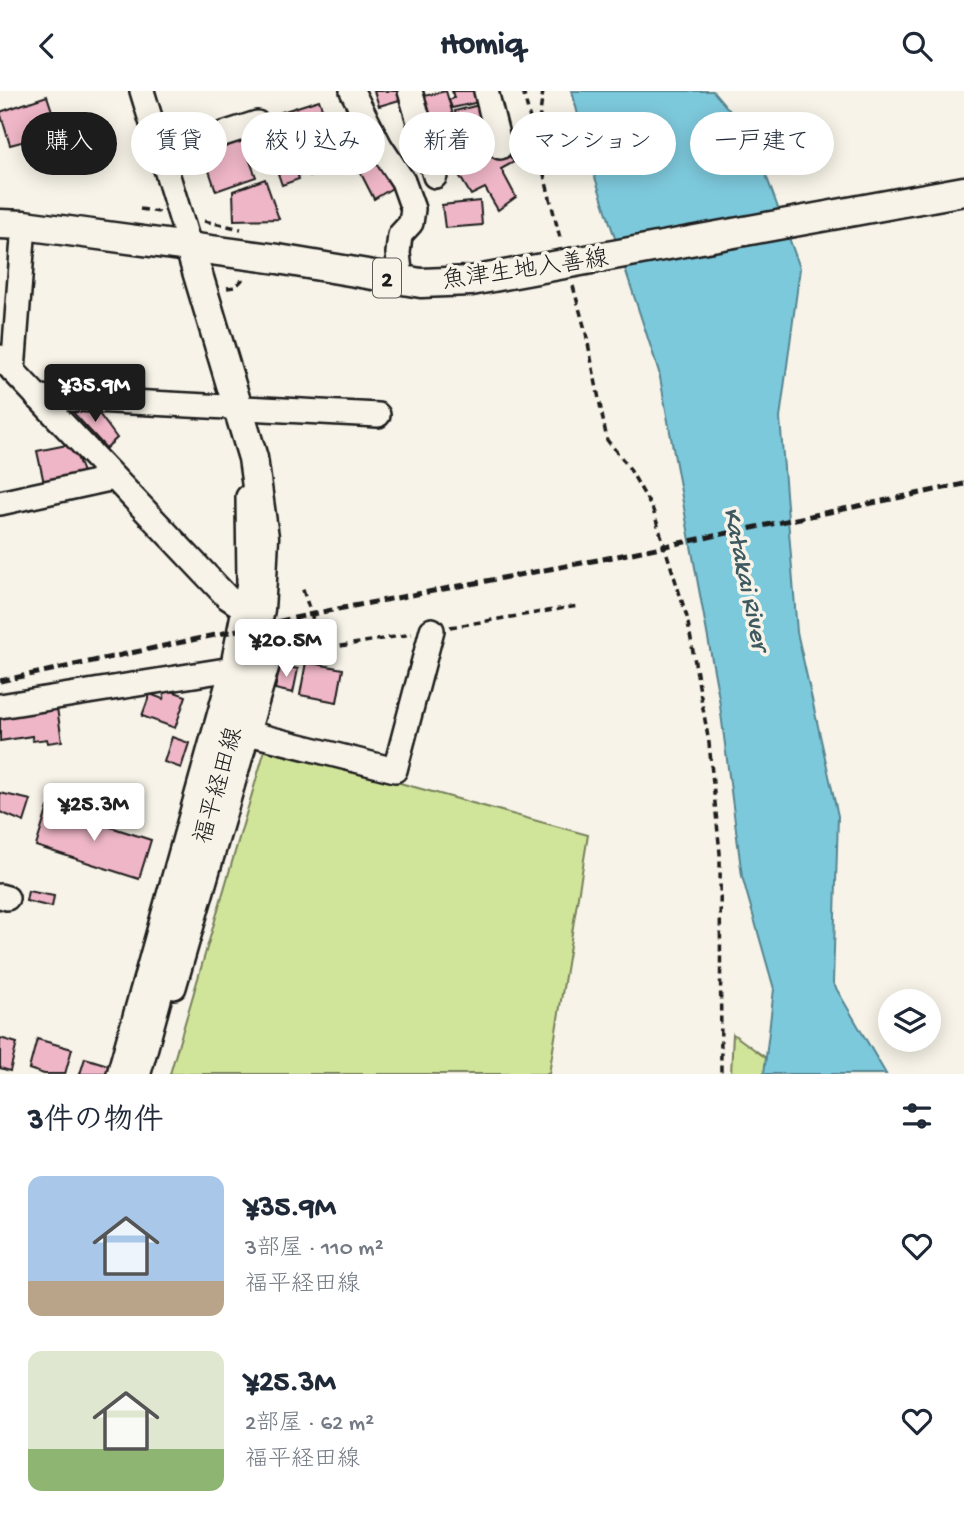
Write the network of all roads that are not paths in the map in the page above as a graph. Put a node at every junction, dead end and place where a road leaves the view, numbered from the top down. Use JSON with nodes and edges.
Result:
{"nodes":[{"id":1,"x":142,"y":91,"type":"edge"},
{"id":2,"x":352,"y":91,"type":"edge"},
{"id":3,"x":410,"y":91,"type":"edge"},
{"id":4,"x":486,"y":91,"type":"edge"},
{"id":5,"x":148,"y":112,"type":"edge"},
{"id":6,"x":500,"y":147,"type":"dead end"},
{"id":7,"x":167,"y":175,"type":"edge"},
{"id":8,"x":435,"y":176,"type":"dead end"},
{"id":9,"x":964,"y":191,"type":"edge"},
{"id":10,"x":12,"y":225,"type":"edge"},
{"id":11,"x":190,"y":248,"type":"junction"},
{"id":12,"x":401,"y":280,"type":"junction"},
{"id":13,"x":7,"y":364,"type":"edge"},
{"id":14,"x":37,"y":397,"type":"junction"},
{"id":15,"x":240,"y":408,"type":"junction"},
{"id":16,"x":378,"y":415,"type":"dead end"},
{"id":17,"x":114,"y":478,"type":"junction"},
{"id":18,"x":248,"y":490,"type":"dead end"},
{"id":19,"x":0,"y":503,"type":"edge"},
{"id":20,"x":245,"y":609,"type":"junction"},
{"id":21,"x":432,"y":631,"type":"dead end"},
{"id":22,"x":270,"y":659,"type":"road end"},
{"id":23,"x":232,"y":669,"type":"junction"},
{"id":24,"x":0,"y":706,"type":"edge"},
{"id":25,"x":248,"y":733,"type":"junction"},
{"id":26,"x":119,"y":1074,"type":"edge"},
{"id":27,"x":136,"y":1074,"type":"edge"},
{"id":28,"x":149,"y":1074,"type":"edge"}],
"edges":[{"from":1,"to":5,"type":"street"},
{"from":2,"to":12,"type":"street"},
{"from":3,"to":8,"type":"street"},
{"from":4,"to":6,"type":"street"},
{"from":7,"to":11,"type":"street"},
{"from":9,"to":12,"type":"main road","name":"魚津生地入善線","number":"2"},
{"from":10,"to":11,"type":"main road","name":"魚津生地入善線","number":"2"},
{"from":10,"to":13,"type":"street"},
{"from":11,"to":12,"type":"main road","name":"魚津生地入善線","number":"2"},
{"from":11,"to":15,"type":"main road","name":"福平経田線"},
{"from":13,"to":14,"type":"street"},
{"from":14,"to":15,"type":"street"},
{"from":14,"to":17,"type":"street"},
{"from":15,"to":16,"type":"street"},
{"from":15,"to":27,"type":"main road","name":"福平経田線"},
{"from":17,"to":19,"type":"street"},
{"from":17,"to":20,"type":"street"},
{"from":18,"to":20,"type":"street"},
{"from":20,"to":23,"type":"street"},
{"from":21,"to":25,"type":"street"},
{"from":22,"to":25,"type":"street"},
{"from":23,"to":24,"type":"street"},
{"from":23,"to":26,"type":"street"},
{"from":25,"to":28,"type":"street"}]}
